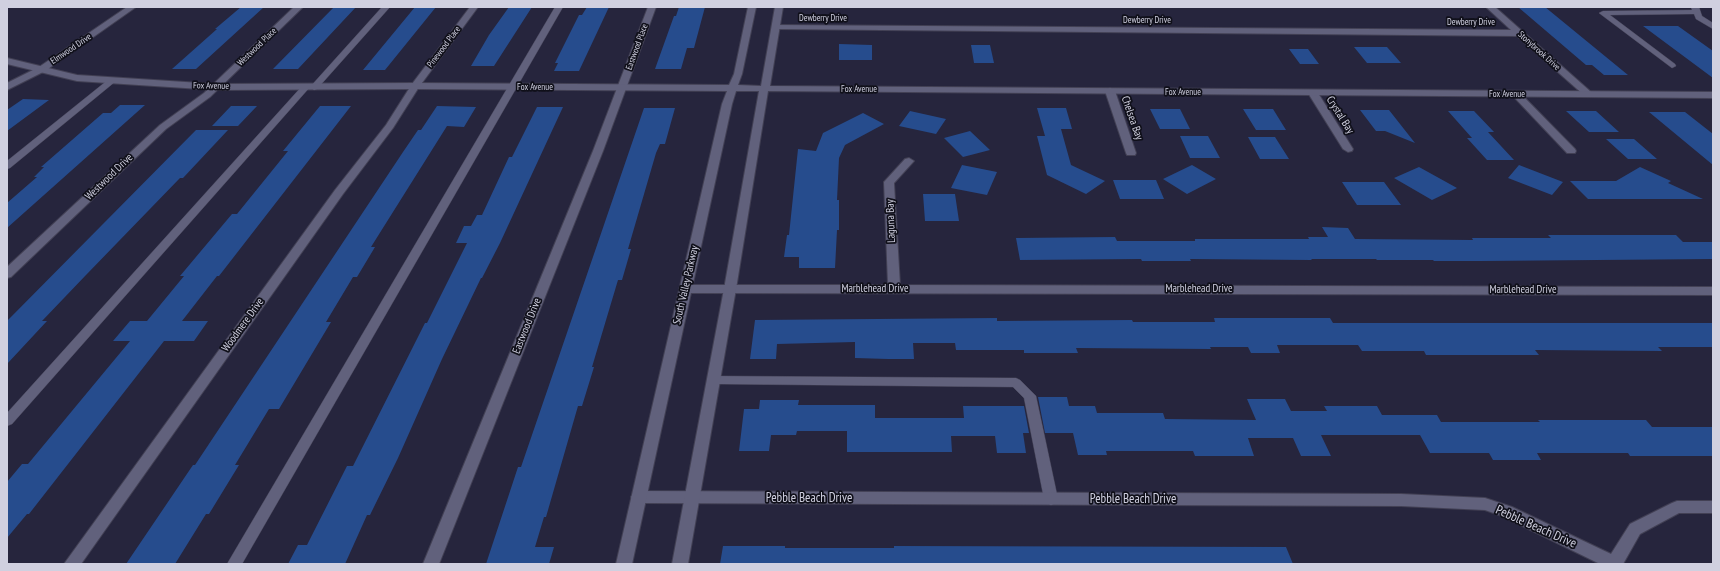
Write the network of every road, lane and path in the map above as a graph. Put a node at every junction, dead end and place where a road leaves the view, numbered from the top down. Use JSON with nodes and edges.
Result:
{"nodes":[{"id":1,"x":132,"y":7,"type":"edge"},
{"id":2,"x":298,"y":7,"type":"edge"},
{"id":3,"x":386,"y":7,"type":"edge"},
{"id":4,"x":474,"y":7,"type":"edge"},
{"id":5,"x":559,"y":7,"type":"edge"},
{"id":6,"x":652,"y":7,"type":"edge"},
{"id":7,"x":752,"y":7,"type":"edge"},
{"id":8,"x":778,"y":7,"type":"edge"},
{"id":9,"x":1490,"y":7,"type":"edge"},
{"id":10,"x":1697,"y":12,"type":"edge"},
{"id":11,"x":1713,"y":17,"type":"edge"},
{"id":12,"x":776,"y":27,"type":"junction"},
{"id":13,"x":1713,"y":27,"type":"edge"},
{"id":14,"x":1518,"y":33,"type":"junction"},
{"id":15,"x":7,"y":61,"type":"edge"},
{"id":16,"x":1672,"y":66,"type":"dead end"},
{"id":17,"x":42,"y":69,"type":"junction"},
{"id":18,"x":112,"y":82,"type":"junction"},
{"id":19,"x":216,"y":86,"type":"junction"},
{"id":20,"x":310,"y":86,"type":"junction"},
{"id":21,"x":415,"y":86,"type":"junction"},
{"id":22,"x":7,"y":87,"type":"edge"},
{"id":23,"x":513,"y":87,"type":"junction"},
{"id":24,"x":622,"y":88,"type":"junction"},
{"id":25,"x":733,"y":88,"type":"junction"},
{"id":26,"x":764,"y":89,"type":"junction"},
{"id":27,"x":1110,"y":91,"type":"junction"},
{"id":28,"x":1313,"y":93,"type":"junction"},
{"id":29,"x":1516,"y":94,"type":"junction"},
{"id":30,"x":1588,"y":94,"type":"junction"},
{"id":31,"x":1713,"y":95,"type":"edge"},
{"id":32,"x":1348,"y":149,"type":"dead end"},
{"id":33,"x":1571,"y":151,"type":"dead end"},
{"id":34,"x":1131,"y":153,"type":"dead end"},
{"id":35,"x":909,"y":160,"type":"dead end"},
{"id":36,"x":7,"y":166,"type":"edge"},
{"id":37,"x":10,"y":269,"type":"edge"},
{"id":38,"x":686,"y":289,"type":"junction"},
{"id":39,"x":730,"y":289,"type":"junction"},
{"id":40,"x":894,"y":289,"type":"junction"},
{"id":41,"x":1713,"y":291,"type":"edge"},
{"id":42,"x":714,"y":380,"type":"junction"},
{"id":43,"x":7,"y":421,"type":"edge"},
{"id":44,"x":639,"y":497,"type":"junction"},
{"id":45,"x":692,"y":498,"type":"junction"},
{"id":46,"x":1051,"y":499,"type":"junction"},
{"id":47,"x":1713,"y":507,"type":"edge"},
{"id":48,"x":72,"y":564,"type":"edge"},
{"id":49,"x":234,"y":564,"type":"edge"},
{"id":50,"x":431,"y":564,"type":"edge"},
{"id":51,"x":624,"y":564,"type":"edge"},
{"id":52,"x":680,"y":564,"type":"edge"},
{"id":53,"x":1614,"y":564,"type":"edge"}],
"edges":[{"from":1,"to":17,"type":"street","name":"Elmwood Drive"},
{"from":2,"to":19,"type":"street","name":"Westwood Place"},
{"from":3,"to":20,"type":"lane"},
{"from":4,"to":21,"type":"street","name":"Pinewood Place"},
{"from":5,"to":23,"type":"lane"},
{"from":6,"to":24,"type":"street","name":"Eastwood Place"},
{"from":7,"to":25,"type":"street","name":"South Valley Parkway"},
{"from":8,"to":12,"type":"street"},
{"from":9,"to":14,"type":"street","name":"Stonybrook Drive"},
{"from":10,"to":11,"type":"lane"},
{"from":10,"to":13,"type":"lane"},
{"from":10,"to":16,"type":"lane"},
{"from":12,"to":14,"type":"street","name":"Dewberry Drive"},
{"from":12,"to":26,"type":"street"},
{"from":14,"to":30,"type":"street","name":"Stonybrook Drive"},
{"from":15,"to":17,"type":"street","name":"Fox Avenue"},
{"from":17,"to":18,"type":"street","name":"Fox Avenue"},
{"from":17,"to":22,"type":"street","name":"Elmwood Drive"},
{"from":18,"to":19,"type":"street","name":"Fox Avenue"},
{"from":18,"to":36,"type":"lane"},
{"from":19,"to":20,"type":"street","name":"Fox Avenue"},
{"from":19,"to":37,"type":"street","name":"Westwood Drive"},
{"from":20,"to":21,"type":"street","name":"Fox Avenue"},
{"from":20,"to":43,"type":"lane"},
{"from":21,"to":23,"type":"street","name":"Fox Avenue"},
{"from":21,"to":48,"type":"street","name":"Woodmere Drive"},
{"from":23,"to":24,"type":"street","name":"Fox Avenue"},
{"from":23,"to":49,"type":"lane"},
{"from":24,"to":25,"type":"street","name":"Fox Avenue"},
{"from":24,"to":50,"type":"street","name":"Eastwood Drive"},
{"from":25,"to":26,"type":"street","name":"Fox Avenue"},
{"from":25,"to":38,"type":"street","name":"South Valley Parkway"},
{"from":26,"to":27,"type":"street","name":"Fox Avenue"},
{"from":26,"to":39,"type":"street"},
{"from":27,"to":28,"type":"street","name":"Fox Avenue"},
{"from":27,"to":34,"type":"street","name":"Chelsea Bay"},
{"from":28,"to":29,"type":"street","name":"Fox Avenue"},
{"from":28,"to":32,"type":"street","name":"Crystal Bay"},
{"from":29,"to":30,"type":"street","name":"Fox Avenue"},
{"from":29,"to":33,"type":"street"},
{"from":30,"to":31,"type":"street","name":"Fox Avenue"},
{"from":35,"to":40,"type":"street","name":"Laguna Bay"},
{"from":38,"to":39,"type":"street","name":"Marblehead Drive"},
{"from":38,"to":44,"type":"street","name":"South Valley Parkway"},
{"from":39,"to":40,"type":"street","name":"Marblehead Drive"},
{"from":39,"to":42,"type":"street"},
{"from":40,"to":41,"type":"street","name":"Marblehead Drive"},
{"from":42,"to":45,"type":"street"},
{"from":42,"to":46,"type":"lane"},
{"from":44,"to":45,"type":"street","name":"Pebble Beach Drive"},
{"from":44,"to":51,"type":"street","name":"South Valley Parkway"},
{"from":45,"to":46,"type":"street","name":"Pebble Beach Drive"},
{"from":45,"to":52,"type":"street"},
{"from":46,"to":53,"type":"street","name":"Pebble Beach Drive"},
{"from":47,"to":53,"type":"street"}]}
